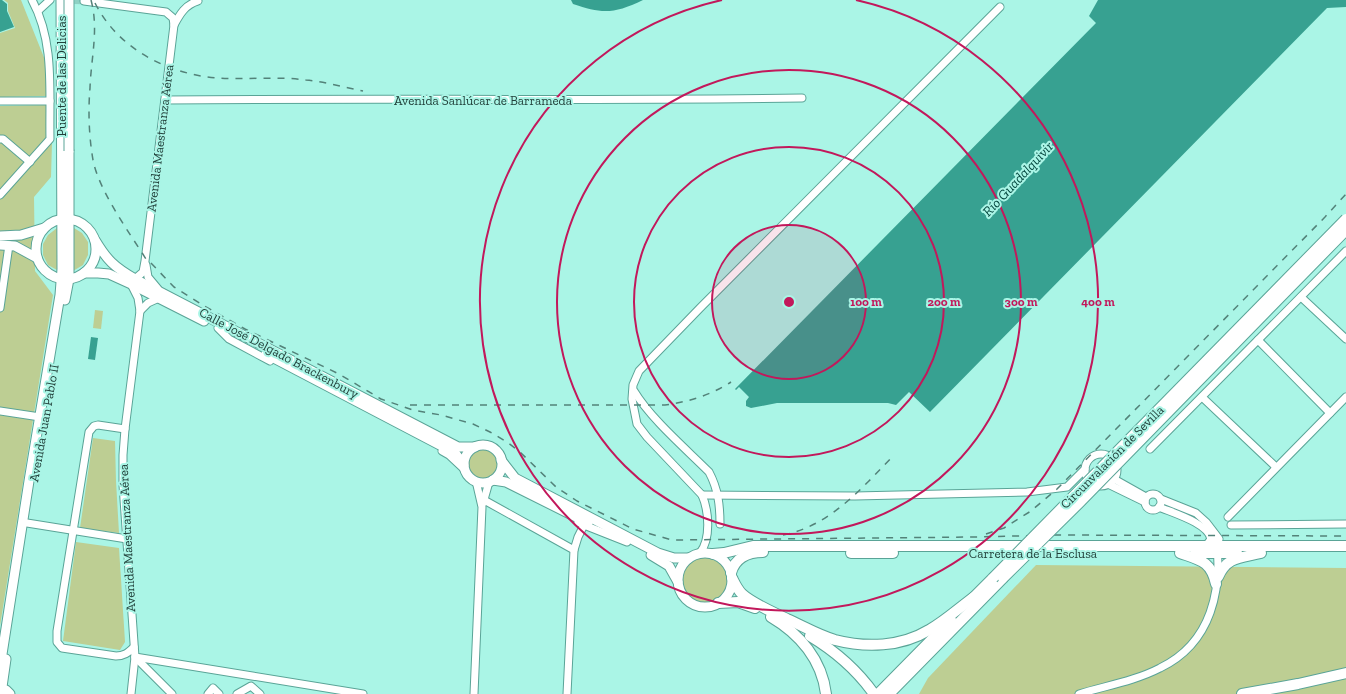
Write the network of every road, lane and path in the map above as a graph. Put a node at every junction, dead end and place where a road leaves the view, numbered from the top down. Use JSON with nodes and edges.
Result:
{"nodes":[{"id":1,"x":32,"y":0,"type":"edge"},
{"id":2,"x":50,"y":0,"type":"edge"},
{"id":3,"x":61,"y":0,"type":"edge"},
{"id":4,"x":69,"y":0,"type":"edge"},
{"id":5,"x":84,"y":1,"type":"edge"},
{"id":6,"x":198,"y":1,"type":"edge"},
{"id":7,"x":1000,"y":7,"type":"dead end"},
{"id":8,"x":38,"y":11,"type":"junction"},
{"id":9,"x":174,"y":25,"type":"junction"},
{"id":10,"x":802,"y":98,"type":"dead end"},
{"id":11,"x":165,"y":100,"type":"junction"},
{"id":12,"x":0,"y":101,"type":"edge"},
{"id":13,"x":50,"y":101,"type":"junction"},
{"id":14,"x":0,"y":139,"type":"edge"},
{"id":15,"x":65,"y":151,"type":"junction"},
{"id":16,"x":30,"y":162,"type":"junction"},
{"id":17,"x":0,"y":195,"type":"edge"},
{"id":18,"x":65,"y":198,"type":"junction"},
{"id":19,"x":70,"y":219,"type":"junction"},
{"id":20,"x":1346,"y":219,"type":"edge"},
{"id":21,"x":47,"y":226,"type":"junction"},
{"id":22,"x":1346,"y":230,"type":"edge"},
{"id":23,"x":0,"y":236,"type":"edge"},
{"id":24,"x":95,"y":240,"type":"junction"},
{"id":25,"x":4,"y":245,"type":"edge"},
{"id":26,"x":1346,"y":251,"type":"edge"},
{"id":27,"x":37,"y":258,"type":"junction"},
{"id":28,"x":146,"y":262,"type":"junction"},
{"id":29,"x":81,"y":275,"type":"junction"},
{"id":30,"x":61,"y":278,"type":"junction"},
{"id":31,"x":133,"y":281,"type":"junction"},
{"id":32,"x":63,"y":295,"type":"junction"},
{"id":33,"x":160,"y":295,"type":"junction"},
{"id":34,"x":1301,"y":297,"type":"junction"},
{"id":35,"x":0,"y":303,"type":"edge"},
{"id":36,"x":140,"y":311,"type":"junction"},
{"id":37,"x":1346,"y":339,"type":"edge"},
{"id":38,"x":1258,"y":340,"type":"junction"},
{"id":39,"x":634,"y":391,"type":"junction"},
{"id":40,"x":1202,"y":397,"type":"junction"},
{"id":41,"x":1346,"y":397,"type":"edge"},
{"id":42,"x":0,"y":411,"type":"edge"},
{"id":43,"x":1330,"y":413,"type":"junction"},
{"id":44,"x":40,"y":417,"type":"junction"},
{"id":45,"x":125,"y":430,"type":"junction"},
{"id":46,"x":475,"y":447,"type":"junction"},
{"id":47,"x":1150,"y":449,"type":"dead end"},
{"id":48,"x":501,"y":460,"type":"junction"},
{"id":49,"x":1276,"y":467,"type":"junction"},
{"id":50,"x":465,"y":468,"type":"junction"},
{"id":51,"x":1086,"y":469,"type":"junction"},
{"id":52,"x":1114,"y":479,"type":"junction"},
{"id":53,"x":476,"y":481,"type":"junction"},
{"id":54,"x":491,"y":481,"type":"junction"},
{"id":55,"x":1108,"y":484,"type":"junction"},
{"id":56,"x":718,"y":494,"type":"junction"},
{"id":57,"x":702,"y":495,"type":"junction"},
{"id":58,"x":1161,"y":499,"type":"junction"},
{"id":59,"x":1146,"y":500,"type":"junction"},
{"id":60,"x":483,"y":503,"type":"junction"},
{"id":61,"x":1159,"y":507,"type":"junction"},
{"id":62,"x":1228,"y":517,"type":"dead end"},
{"id":63,"x":1346,"y":517,"type":"edge"},
{"id":64,"x":28,"y":523,"type":"junction"},
{"id":65,"x":720,"y":524,"type":"dead end"},
{"id":66,"x":1343,"y":524,"type":"edge"},
{"id":67,"x":584,"y":525,"type":"junction"},
{"id":68,"x":1231,"y":525,"type":"dead end"},
{"id":69,"x":72,"y":531,"type":"junction"},
{"id":70,"x":127,"y":539,"type":"junction"},
{"id":71,"x":627,"y":542,"type":"junction"},
{"id":72,"x":1346,"y":546,"type":"edge"},
{"id":73,"x":1214,"y":549,"type":"junction"},
{"id":74,"x":574,"y":550,"type":"junction"},
{"id":75,"x":700,"y":553,"type":"junction"},
{"id":76,"x":1180,"y":553,"type":"junction"},
{"id":77,"x":1261,"y":553,"type":"junction"},
{"id":78,"x":1346,"y":553,"type":"edge"},
{"id":79,"x":713,"y":554,"type":"junction"},
{"id":80,"x":689,"y":558,"type":"junction"},
{"id":81,"x":732,"y":576,"type":"junction"},
{"id":82,"x":998,"y":578,"type":"junction"},
{"id":83,"x":1217,"y":581,"type":"junction"},
{"id":84,"x":678,"y":582,"type":"junction"},
{"id":85,"x":974,"y":597,"type":"junction"},
{"id":86,"x":718,"y":603,"type":"junction"},
{"id":87,"x":782,"y":620,"type":"junction"},
{"id":88,"x":134,"y":647,"type":"junction"},
{"id":89,"x":135,"y":657,"type":"junction"},
{"id":90,"x":0,"y":667,"type":"edge"},
{"id":91,"x":1346,"y":673,"type":"edge"},
{"id":92,"x":1,"y":690,"type":"edge"},
{"id":93,"x":10,"y":694,"type":"edge"},
{"id":94,"x":131,"y":694,"type":"edge"},
{"id":95,"x":172,"y":694,"type":"edge"},
{"id":96,"x":208,"y":694,"type":"edge"},
{"id":97,"x":219,"y":694,"type":"edge"},
{"id":98,"x":237,"y":694,"type":"edge"},
{"id":99,"x":260,"y":694,"type":"edge"},
{"id":100,"x":363,"y":694,"type":"edge"},
{"id":101,"x":474,"y":694,"type":"edge"},
{"id":102,"x":567,"y":694,"type":"edge"},
{"id":103,"x":826,"y":694,"type":"edge"},
{"id":104,"x":874,"y":694,"type":"edge"},
{"id":105,"x":878,"y":694,"type":"edge"},
{"id":106,"x":889,"y":694,"type":"edge"},
{"id":107,"x":1079,"y":694,"type":"edge"},
{"id":108,"x":1242,"y":694,"type":"edge"}],
"edges":[{"from":1,"to":8,"type":"street"},
{"from":2,"to":8,"type":"street"},
{"from":3,"to":15,"type":"main road","name":"Puente de las Delicias"},
{"from":4,"to":15,"type":"main road","name":"Puente de las Delicias","bridge":true},
{"from":5,"to":9,"type":"street","name":"Avenida Maestranza Aérea"},
{"from":6,"to":9,"type":"street"},
{"from":7,"to":39,"type":"street"},
{"from":8,"to":13,"type":"street"},
{"from":9,"to":11,"type":"street","name":"Avenida Maestranza Aérea"},
{"from":10,"to":11,"type":"street","name":"Avenida Sanlúcar de Barrameda"},
{"from":11,"to":28,"type":"street","name":"Avenida Maestranza Aérea"},
{"from":12,"to":13,"type":"street"},
{"from":13,"to":16,"type":"street"},
{"from":14,"to":16,"type":"street"},
{"from":15,"to":18,"type":"main road","name":"Avenida Juan Pablo II"},
{"from":16,"to":17,"type":"street"},
{"from":18,"to":19,"type":"main road","name":"Avenida Juan Pablo II"},
{"from":18,"to":19,"type":"main road"},
{"from":18,"to":21,"type":"main road"},
{"from":19,"to":21,"type":"main road"},
{"from":19,"to":24,"type":"main road","name":"Calle José Delgado Brackenbury"},
{"from":19,"to":30,"type":"main road","name":"Avenida Juan Pablo II"},
{"from":20,"to":82,"type":"highway","name":"Circunvalación de Sevilla","bridge":true},
{"from":21,"to":23,"type":"main road"},
{"from":21,"to":27,"type":"main road"},
{"from":22,"to":82,"type":"highway","name":"Circunvalación de Sevilla","bridge":true},
{"from":24,"to":29,"type":"main road"},
{"from":24,"to":31,"type":"main road","name":"Calle José Delgado Brackenbury"},
{"from":25,"to":27,"type":"main road"},
{"from":25,"to":35,"type":"street"},
{"from":26,"to":34,"type":"street"},
{"from":27,"to":30,"type":"main road"},
{"from":28,"to":31,"type":"street"},
{"from":28,"to":33,"type":"street"},
{"from":29,"to":30,"type":"main road","name":"Calle José Delgado Brackenbury"},
{"from":29,"to":31,"type":"main road","name":"Calle José Delgado Brackenbury"},
{"from":29,"to":32,"type":"main road"},
{"from":30,"to":32,"type":"main road","name":"Avenida Juan Pablo II"},
{"from":31,"to":33,"type":"main road","name":"Calle José Delgado Brackenbury"},
{"from":31,"to":36,"type":"street","name":"Avenida Maestranza Aérea"},
{"from":32,"to":44,"type":"main road","name":"Avenida Juan Pablo II"},
{"from":32,"to":64,"type":"main road","name":"Avenida Juan Pablo II"},
{"from":33,"to":36,"type":"street"},
{"from":33,"to":46,"type":"main road","name":"Calle José Delgado Brackenbury"},
{"from":33,"to":50,"type":"main road","name":"Calle José Delgado Brackenbury"},
{"from":34,"to":37,"type":"street"},
{"from":34,"to":38,"type":"street"},
{"from":36,"to":45,"type":"street","name":"Avenida Maestranza Aérea"},
{"from":38,"to":40,"type":"street"},
{"from":38,"to":43,"type":"street"},
{"from":39,"to":56,"type":"street"},
{"from":39,"to":57,"type":"street"},
{"from":40,"to":47,"type":"street"},
{"from":40,"to":49,"type":"street"},
{"from":41,"to":43,"type":"street"},
{"from":42,"to":44,"type":"street"},
{"from":43,"to":49,"type":"street"},
{"from":44,"to":90,"type":"main road","name":"Avenida Juan Pablo II"},
{"from":45,"to":69,"type":"street"},
{"from":45,"to":70,"type":"street","name":"Avenida Maestranza Aérea"},
{"from":46,"to":48,"type":"main road"},
{"from":46,"to":50,"type":"main road"},
{"from":48,"to":54,"type":"main road"},
{"from":48,"to":80,"type":"main road"},
{"from":49,"to":62,"type":"street"},
{"from":50,"to":53,"type":"main road"},
{"from":51,"to":52,"type":"street"},
{"from":51,"to":55,"type":"street"},
{"from":51,"to":56,"type":"street"},
{"from":52,"to":55,"type":"street"},
{"from":52,"to":59,"type":"street"},
{"from":53,"to":54,"type":"main road"},
{"from":53,"to":60,"type":"street"},
{"from":54,"to":60,"type":"street"},
{"from":54,"to":67,"type":"street"},
{"from":54,"to":71,"type":"main road"},
{"from":55,"to":59,"type":"street"},
{"from":56,"to":57,"type":"street"},
{"from":56,"to":65,"type":"street"},
{"from":57,"to":75,"type":"street"},
{"from":58,"to":59,"type":"street"},
{"from":58,"to":61,"type":"street"},
{"from":58,"to":73,"type":"street"},
{"from":59,"to":61,"type":"street"},
{"from":60,"to":74,"type":"street"},
{"from":60,"to":101,"type":"street"},
{"from":61,"to":73,"type":"street"},
{"from":63,"to":66,"type":"street"},
{"from":64,"to":69,"type":"street"},
{"from":64,"to":92,"type":"main road","name":"Avenida Juan Pablo II"},
{"from":66,"to":68,"type":"street"},
{"from":67,"to":71,"type":"street"},
{"from":67,"to":74,"type":"street"},
{"from":69,"to":70,"type":"street"},
{"from":69,"to":88,"type":"street"},
{"from":70,"to":88,"type":"street","name":"Avenida Maestranza Aérea"},
{"from":71,"to":84,"type":"main road"},
{"from":72,"to":73,"type":"highway"},
{"from":73,"to":76,"type":"highway","name":"Carretera de la Esclusa"},
{"from":73,"to":77,"type":"highway","name":"Carretera de la Esclusa"},
{"from":73,"to":79,"type":"highway","name":"Carretera de la Esclusa"},
{"from":73,"to":83,"type":"street"},
{"from":74,"to":102,"type":"street"},
{"from":75,"to":79,"type":"main road"},
{"from":75,"to":80,"type":"main road"},
{"from":76,"to":81,"type":"highway","name":"Carretera de la Esclusa"},
{"from":76,"to":83,"type":"highway"},
{"from":77,"to":78,"type":"highway","name":"Carretera de la Esclusa"},
{"from":77,"to":83,"type":"highway"},
{"from":79,"to":81,"type":"main road"},
{"from":80,"to":84,"type":"main road"},
{"from":81,"to":86,"type":"main road"},
{"from":81,"to":87,"type":"highway"},
{"from":82,"to":85,"type":"highway","name":"Circunvalación de Sevilla"},
{"from":82,"to":106,"type":"highway","name":"Circunvalación de Sevilla"},
{"from":83,"to":107,"type":"street"},
{"from":84,"to":86,"type":"main road"},
{"from":85,"to":87,"type":"highway"},
{"from":85,"to":105,"type":"highway","name":"Circunvalación de Sevilla"},
{"from":86,"to":87,"type":"highway"},
{"from":87,"to":103,"type":"highway"},
{"from":87,"to":104,"type":"highway"},
{"from":88,"to":89,"type":"street","name":"Avenida Maestranza Aérea"},
{"from":89,"to":94,"type":"street","name":"Avenida Maestranza Aérea"},
{"from":89,"to":95,"type":"street"},
{"from":89,"to":100,"type":"street"},
{"from":91,"to":108,"type":"highway"},
{"from":92,"to":93,"type":"main road"},
{"from":96,"to":97,"type":"street"},
{"from":98,"to":99,"type":"street"}]}
